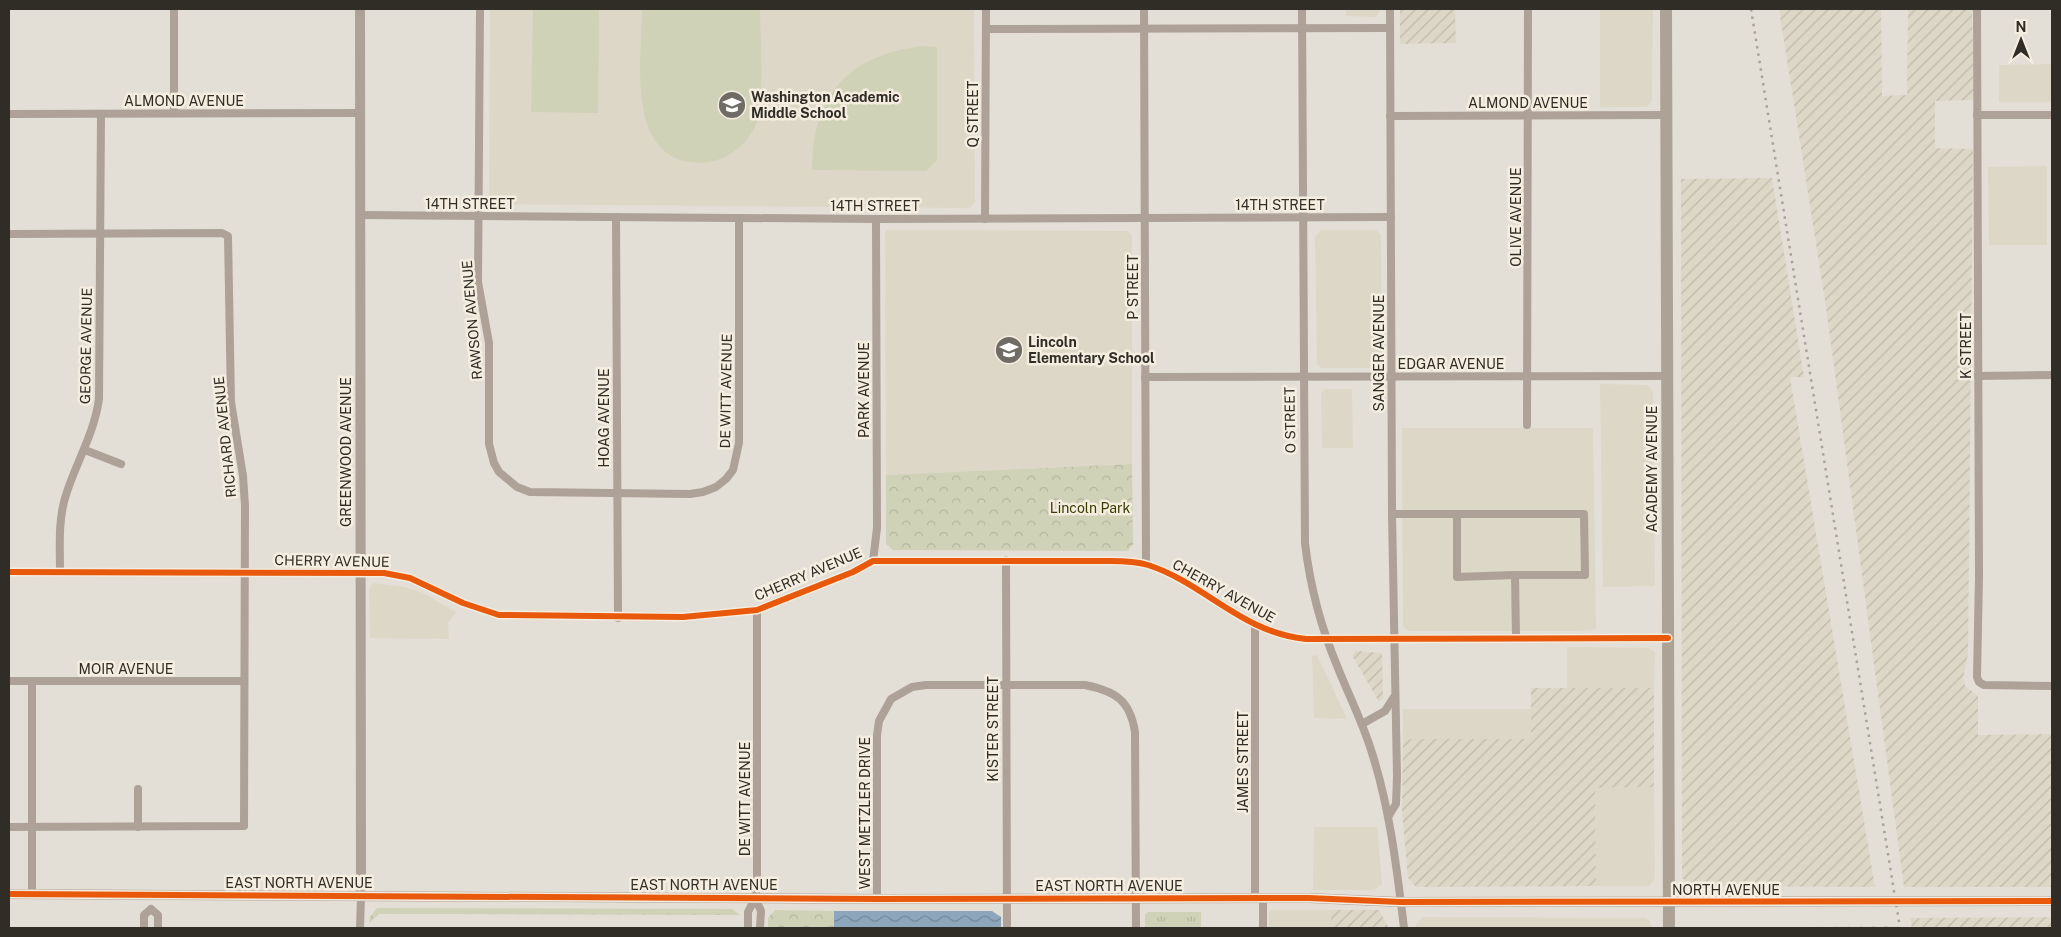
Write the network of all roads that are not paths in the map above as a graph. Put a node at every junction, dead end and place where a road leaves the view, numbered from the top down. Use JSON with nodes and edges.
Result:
{"nodes":[{"id":1,"x":174,"y":9,"type":"edge"},
{"id":2,"x":360,"y":9,"type":"edge"},
{"id":3,"x":480,"y":9,"type":"edge"},
{"id":4,"x":986,"y":9,"type":"edge"},
{"id":5,"x":1144,"y":9,"type":"edge"},
{"id":6,"x":1302,"y":9,"type":"edge"},
{"id":7,"x":1390,"y":9,"type":"edge"},
{"id":8,"x":1528,"y":9,"type":"edge"},
{"id":9,"x":1666,"y":9,"type":"edge"},
{"id":10,"x":1977,"y":9,"type":"edge"},
{"id":11,"x":1302,"y":28,"type":"junction"},
{"id":12,"x":1390,"y":28,"type":"junction"},
{"id":13,"x":986,"y":29,"type":"junction"},
{"id":14,"x":1144,"y":29,"type":"junction"},
{"id":15,"x":174,"y":113,"type":"junction"},
{"id":16,"x":360,"y":113,"type":"junction"},
{"id":17,"x":9,"y":114,"type":"edge"},
{"id":18,"x":100,"y":114,"type":"junction"},
{"id":19,"x":1528,"y":115,"type":"junction"},
{"id":20,"x":1667,"y":115,"type":"junction"},
{"id":21,"x":1977,"y":115,"type":"junction"},
{"id":22,"x":2052,"y":115,"type":"edge"},
{"id":23,"x":1390,"y":116,"type":"junction"},
{"id":24,"x":360,"y":215,"type":"junction"},
{"id":25,"x":479,"y":216,"type":"junction"},
{"id":26,"x":616,"y":218,"type":"junction"},
{"id":27,"x":739,"y":218,"type":"junction"},
{"id":28,"x":1146,"y":218,"type":"junction"},
{"id":29,"x":1303,"y":218,"type":"junction"},
{"id":30,"x":1391,"y":218,"type":"junction"},
{"id":31,"x":876,"y":219,"type":"junction"},
{"id":32,"x":986,"y":219,"type":"junction"},
{"id":33,"x":9,"y":234,"type":"edge"},
{"id":34,"x":100,"y":234,"type":"junction"},
{"id":35,"x":1528,"y":376,"type":"junction"},
{"id":36,"x":1667,"y":376,"type":"junction"},
{"id":37,"x":1978,"y":376,"type":"junction"},
{"id":38,"x":2052,"y":376,"type":"edge"},
{"id":39,"x":1392,"y":377,"type":"junction"},
{"id":40,"x":1145,"y":378,"type":"junction"},
{"id":41,"x":1302,"y":378,"type":"junction"},
{"id":42,"x":1527,"y":426,"type":"dead end"},
{"id":43,"x":85,"y":450,"type":"junction"},
{"id":44,"x":121,"y":464,"type":"dead end"},
{"id":45,"x":617,"y":493,"type":"junction"},
{"id":46,"x":1392,"y":514,"type":"junction"},
{"id":47,"x":1456,"y":514,"type":"junction"},
{"id":48,"x":1006,"y":560,"type":"junction"},
{"id":49,"x":873,"y":561,"type":"junction"},
{"id":50,"x":1146,"y":564,"type":"junction"},
{"id":51,"x":9,"y":572,"type":"edge"},
{"id":52,"x":60,"y":572,"type":"junction"},
{"id":53,"x":244,"y":572,"type":"junction"},
{"id":54,"x":359,"y":573,"type":"junction"},
{"id":55,"x":1515,"y":575,"type":"junction"},
{"id":56,"x":758,"y":610,"type":"junction"},
{"id":57,"x":618,"y":618,"type":"junction"},
{"id":58,"x":1255,"y":626,"type":"junction"},
{"id":59,"x":1516,"y":638,"type":"junction"},
{"id":60,"x":1668,"y":638,"type":"junction"},
{"id":61,"x":1327,"y":639,"type":"junction"},
{"id":62,"x":1394,"y":639,"type":"junction"},
{"id":63,"x":9,"y":681,"type":"edge"},
{"id":64,"x":32,"y":681,"type":"junction"},
{"id":65,"x":244,"y":681,"type":"junction"},
{"id":66,"x":1006,"y":685,"type":"junction"},
{"id":67,"x":2052,"y":686,"type":"edge"},
{"id":68,"x":1394,"y":697,"type":"junction"},
{"id":69,"x":1362,"y":724,"type":"junction"},
{"id":70,"x":138,"y":789,"type":"dead end"},
{"id":71,"x":1388,"y":817,"type":"junction"},
{"id":72,"x":9,"y":827,"type":"edge"},
{"id":73,"x":32,"y":827,"type":"junction"},
{"id":74,"x":138,"y":827,"type":"junction"},
{"id":75,"x":9,"y":894,"type":"edge"},
{"id":76,"x":32,"y":894,"type":"junction"},
{"id":77,"x":151,"y":896,"type":"junction"},
{"id":78,"x":361,"y":896,"type":"junction"},
{"id":79,"x":755,"y":898,"type":"junction"},
{"id":80,"x":1259,"y":898,"type":"junction"},
{"id":81,"x":877,"y":899,"type":"junction"},
{"id":82,"x":1007,"y":899,"type":"junction"},
{"id":83,"x":1136,"y":899,"type":"junction"},
{"id":84,"x":2052,"y":901,"type":"edge"},
{"id":85,"x":1400,"y":902,"type":"junction"},
{"id":86,"x":1670,"y":902,"type":"junction"},
{"id":87,"x":151,"y":910,"type":"junction"},
{"id":88,"x":144,"y":928,"type":"edge"},
{"id":89,"x":158,"y":928,"type":"edge"},
{"id":90,"x":360,"y":928,"type":"edge"},
{"id":91,"x":748,"y":928,"type":"edge"},
{"id":92,"x":760,"y":928,"type":"edge"},
{"id":93,"x":1007,"y":928,"type":"edge"},
{"id":94,"x":1136,"y":928,"type":"edge"},
{"id":95,"x":1263,"y":928,"type":"edge"},
{"id":96,"x":1404,"y":928,"type":"edge"},
{"id":97,"x":1669,"y":928,"type":"edge"}],
"edges":[{"from":1,"to":15,"type":"street"},
{"from":2,"to":16,"type":"street","name":"GREENWOOD AVENUE"},
{"from":3,"to":25,"type":"street","name":"RAWSON AVENUE"},
{"from":4,"to":13,"type":"street","name":"Q STREET"},
{"from":5,"to":14,"type":"street","name":"P STREET"},
{"from":6,"to":11,"type":"street","name":"O STREET"},
{"from":7,"to":12,"type":"street","name":"SANGER AVENUE"},
{"from":8,"to":19,"type":"street","name":"OLIVE AVENUE"},
{"from":9,"to":20,"type":"main road","name":"ACADEMY AVENUE"},
{"from":10,"to":21,"type":"street","name":"K STREET"},
{"from":11,"to":12,"type":"street"},
{"from":11,"to":14,"type":"street"},
{"from":11,"to":29,"type":"street","name":"O STREET"},
{"from":12,"to":23,"type":"street","name":"SANGER AVENUE"},
{"from":13,"to":14,"type":"street"},
{"from":13,"to":32,"type":"street","name":"Q STREET"},
{"from":14,"to":28,"type":"street","name":"P STREET"},
{"from":15,"to":16,"type":"street","name":"ALMOND AVENUE"},
{"from":15,"to":18,"type":"street","name":"ALMOND AVENUE"},
{"from":16,"to":24,"type":"street","name":"GREENWOOD AVENUE"},
{"from":17,"to":18,"type":"street","name":"ALMOND AVENUE"},
{"from":18,"to":34,"type":"street","name":"GEORGE AVENUE"},
{"from":19,"to":20,"type":"street","name":"ALMOND AVENUE"},
{"from":19,"to":23,"type":"street","name":"ALMOND AVENUE"},
{"from":19,"to":35,"type":"street","name":"OLIVE AVENUE"},
{"from":20,"to":36,"type":"main road","name":"ACADEMY AVENUE"},
{"from":21,"to":22,"type":"street"},
{"from":21,"to":37,"type":"street","name":"K STREET"},
{"from":23,"to":30,"type":"street","name":"SANGER AVENUE"},
{"from":24,"to":25,"type":"street","name":"14TH STREET"},
{"from":24,"to":54,"type":"street","name":"GREENWOOD AVENUE"},
{"from":25,"to":26,"type":"street","name":"14TH STREET"},
{"from":25,"to":45,"type":"street","name":"RAWSON AVENUE"},
{"from":26,"to":27,"type":"street","name":"14TH STREET"},
{"from":26,"to":45,"type":"street","name":"HOAG AVENUE"},
{"from":27,"to":31,"type":"street","name":"14TH STREET"},
{"from":27,"to":45,"type":"street","name":"DE WITT AVENUE"},
{"from":28,"to":29,"type":"street","name":"14TH STREET"},
{"from":28,"to":32,"type":"street","name":"14TH STREET"},
{"from":28,"to":40,"type":"street","name":"P STREET"},
{"from":29,"to":30,"type":"street","name":"14TH STREET"},
{"from":29,"to":41,"type":"street","name":"O STREET"},
{"from":30,"to":39,"type":"street","name":"SANGER AVENUE"},
{"from":31,"to":32,"type":"street","name":"14TH STREET"},
{"from":31,"to":49,"type":"street","name":"PARK AVENUE"},
{"from":33,"to":34,"type":"street","name":"RICHARD AVENUE"},
{"from":34,"to":43,"type":"street","name":"GEORGE AVENUE"},
{"from":34,"to":53,"type":"street","name":"RICHARD AVENUE"},
{"from":35,"to":36,"type":"street","name":"EDGAR AVENUE"},
{"from":35,"to":39,"type":"street","name":"EDGAR AVENUE"},
{"from":35,"to":42,"type":"street","name":"OLIVE AVENUE"},
{"from":36,"to":60,"type":"main road","name":"ACADEMY AVENUE"},
{"from":37,"to":38,"type":"street"},
{"from":37,"to":67,"type":"street","name":"K STREET"},
{"from":39,"to":41,"type":"street","name":"EDGAR AVENUE"},
{"from":39,"to":46,"type":"street","name":"SANGER AVENUE"},
{"from":40,"to":41,"type":"street","name":"EDGAR AVENUE"},
{"from":40,"to":50,"type":"street","name":"P STREET"},
{"from":41,"to":61,"type":"street","name":"O STREET"},
{"from":43,"to":44,"type":"street"},
{"from":43,"to":52,"type":"street","name":"GEORGE AVENUE"},
{"from":45,"to":57,"type":"street","name":"HOAG AVENUE"},
{"from":46,"to":47,"type":"street"},
{"from":46,"to":62,"type":"street","name":"SANGER AVENUE"},
{"from":47,"to":55,"type":"street"},
{"from":47,"to":55,"type":"street"},
{"from":48,"to":49,"type":"street","name":"CHERRY AVENUE"},
{"from":48,"to":50,"type":"street","name":"CHERRY AVENUE"},
{"from":48,"to":66,"type":"street","name":"KISTER STREET"},
{"from":49,"to":56,"type":"street","name":"CHERRY AVENUE"},
{"from":50,"to":58,"type":"street","name":"CHERRY AVENUE"},
{"from":51,"to":52,"type":"street","name":"CHERRY AVENUE"},
{"from":52,"to":53,"type":"street","name":"CHERRY AVENUE"},
{"from":53,"to":54,"type":"street","name":"CHERRY AVENUE"},
{"from":53,"to":65,"type":"street","name":"RICHARD AVENUE"},
{"from":54,"to":57,"type":"street","name":"CHERRY AVENUE"},
{"from":54,"to":78,"type":"street","name":"GREENWOOD AVENUE"},
{"from":55,"to":59,"type":"street"},
{"from":56,"to":57,"type":"street","name":"CHERRY AVENUE"},
{"from":56,"to":79,"type":"street","name":"DE WITT AVENUE"},
{"from":58,"to":61,"type":"street","name":"CHERRY AVENUE"},
{"from":58,"to":80,"type":"street","name":"JAMES STREET"},
{"from":59,"to":60,"type":"street","name":"CHERRY AVENUE"},
{"from":59,"to":62,"type":"street","name":"CHERRY AVENUE"},
{"from":60,"to":86,"type":"main road","name":"ACADEMY AVENUE"},
{"from":61,"to":62,"type":"street","name":"CHERRY AVENUE"},
{"from":61,"to":69,"type":"street","name":"O STREET"},
{"from":62,"to":68,"type":"street","name":"SANGER AVENUE"},
{"from":63,"to":64,"type":"street","name":"MOIR AVENUE"},
{"from":64,"to":65,"type":"street","name":"MOIR AVENUE"},
{"from":64,"to":73,"type":"street"},
{"from":65,"to":74,"type":"street","name":"RICHARD AVENUE"},
{"from":66,"to":81,"type":"street","name":"WEST METZLER DRIVE"},
{"from":66,"to":82,"type":"street","name":"KISTER STREET"},
{"from":66,"to":83,"type":"street","name":"WEST METZLER DRIVE"},
{"from":68,"to":69,"type":"street"},
{"from":68,"to":71,"type":"street","name":"SANGER AVENUE"},
{"from":69,"to":71,"type":"street","name":"O STREET"},
{"from":70,"to":74,"type":"street"},
{"from":71,"to":85,"type":"street","name":"SANGER AVENUE"},
{"from":72,"to":73,"type":"street"},
{"from":73,"to":74,"type":"street"},
{"from":73,"to":76,"type":"street"},
{"from":75,"to":76,"type":"street","name":"EAST NORTH AVENUE"},
{"from":76,"to":77,"type":"street","name":"EAST NORTH AVENUE"},
{"from":77,"to":78,"type":"street","name":"EAST NORTH AVENUE"},
{"from":77,"to":87,"type":"street"},
{"from":78,"to":79,"type":"street","name":"EAST NORTH AVENUE"},
{"from":78,"to":90,"type":"street"},
{"from":79,"to":81,"type":"street","name":"EAST NORTH AVENUE"},
{"from":79,"to":91,"type":"street","name":"DE WITT AVENUE"},
{"from":79,"to":92,"type":"street","name":"DE WITT AVENUE"},
{"from":80,"to":83,"type":"street","name":"EAST NORTH AVENUE"},
{"from":80,"to":85,"type":"street","name":"EAST NORTH AVENUE"},
{"from":80,"to":95,"type":"street","name":"JAMES STREET"},
{"from":81,"to":82,"type":"street","name":"EAST NORTH AVENUE"},
{"from":82,"to":83,"type":"street","name":"EAST NORTH AVENUE"},
{"from":82,"to":93,"type":"street","name":"KISTER STREET"},
{"from":83,"to":94,"type":"street","name":"WEST METZLER DRIVE"},
{"from":84,"to":86,"type":"street","name":"NORTH AVENUE"},
{"from":85,"to":86,"type":"street","name":"NORTH AVENUE"},
{"from":85,"to":96,"type":"street","name":"SANGER AVENUE"},
{"from":86,"to":97,"type":"main road","name":"ACADEMY AVENUE"},
{"from":87,"to":88,"type":"street"},
{"from":87,"to":89,"type":"street"}]}
